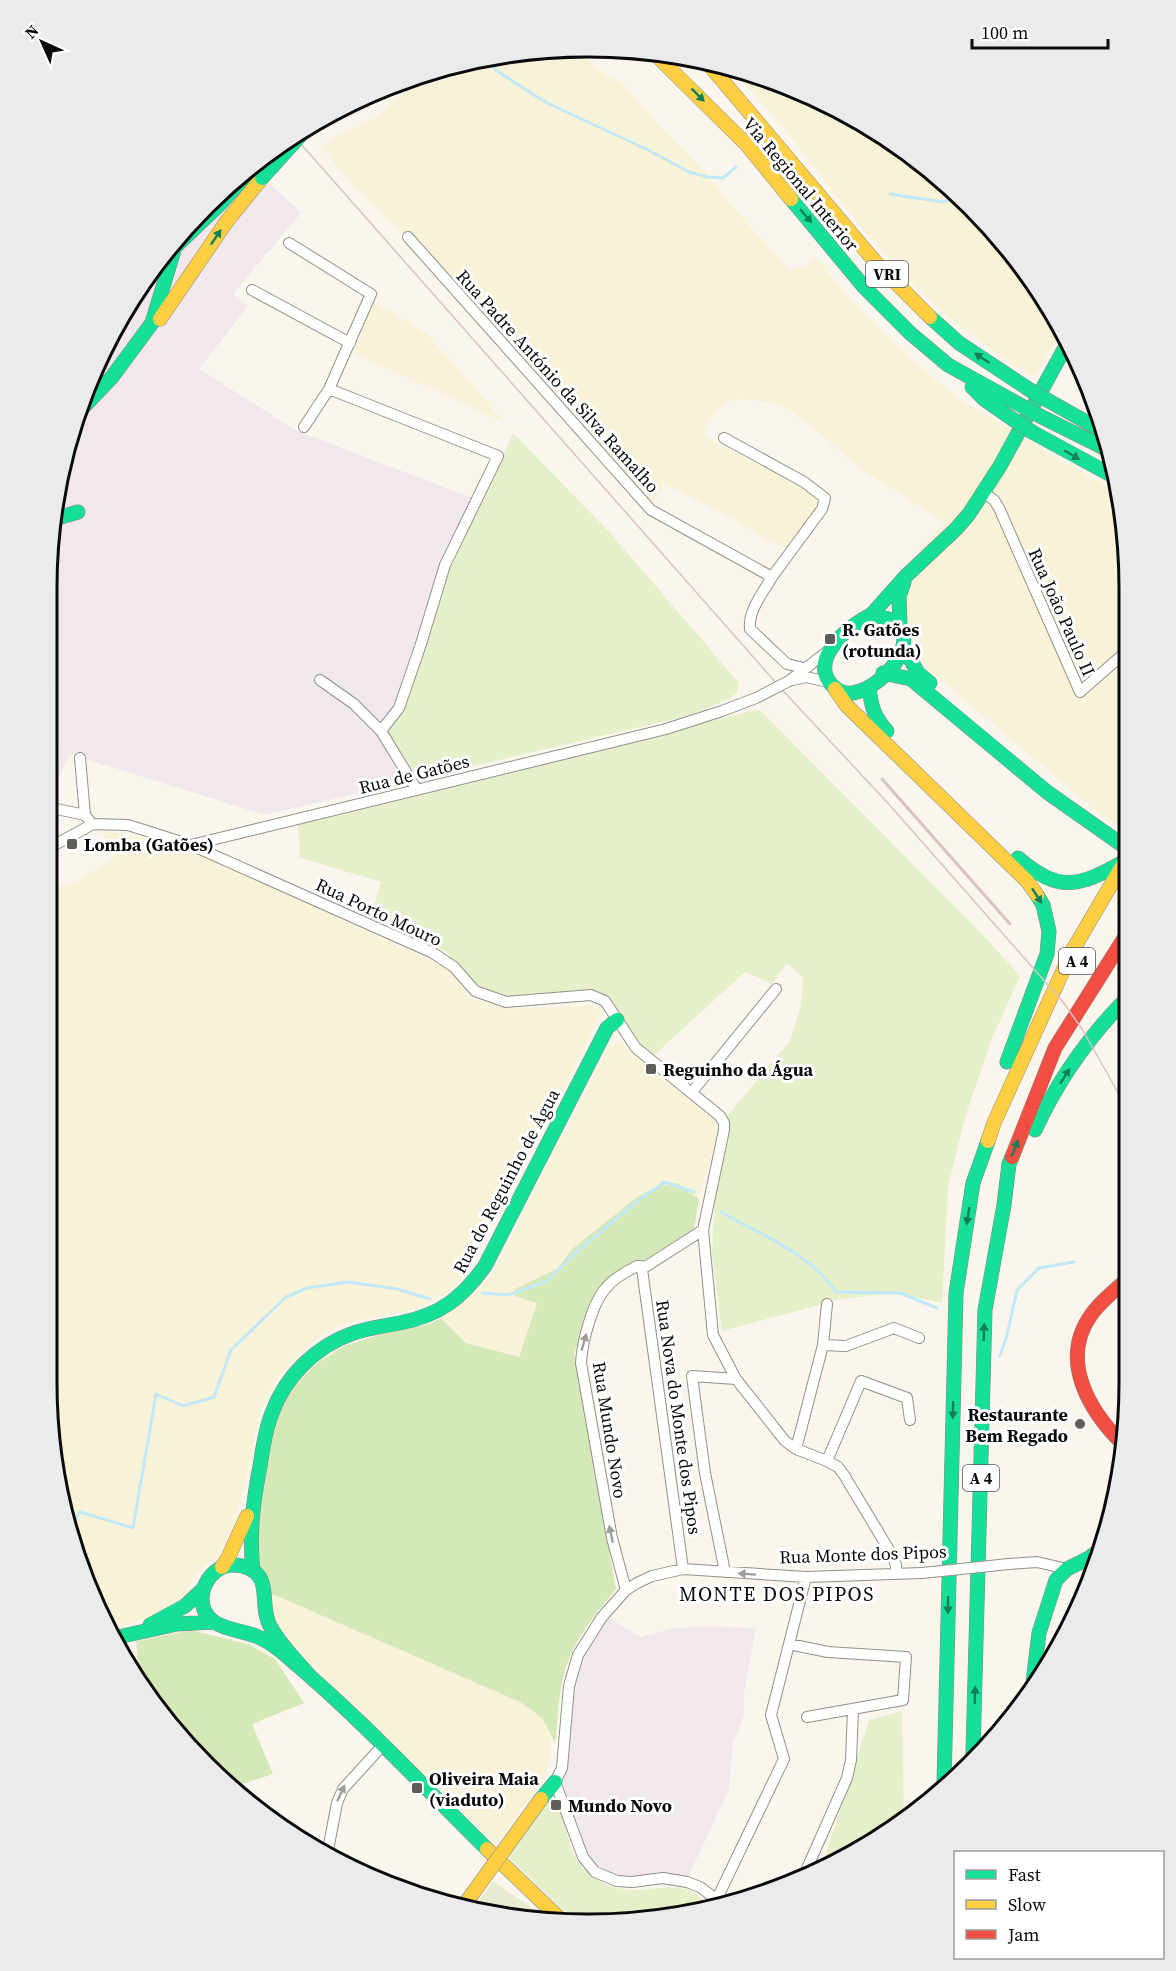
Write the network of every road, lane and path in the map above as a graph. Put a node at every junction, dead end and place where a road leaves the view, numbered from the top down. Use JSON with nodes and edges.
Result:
{"nodes":[{"id":1,"x":652,"y":61,"type":"edge"},
{"id":2,"x":665,"y":63,"type":"edge"},
{"id":3,"x":669,"y":67,"type":"junction"},
{"id":4,"x":716,"y":73,"type":"edge"},
{"id":5,"x":253,"y":177,"type":"edge"},
{"id":6,"x":408,"y":237,"type":"dead end"},
{"id":7,"x":289,"y":243,"type":"dead end"},
{"id":8,"x":177,"y":253,"type":"edge"},
{"id":9,"x":171,"y":260,"type":"edge"},
{"id":10,"x":199,"y":263,"type":"junction"},
{"id":11,"x":252,"y":290,"type":"dead end"},
{"id":12,"x":350,"y":343,"type":"junction"},
{"id":13,"x":1063,"y":351,"type":"edge"},
{"id":14,"x":948,"y":365,"type":"junction"},
{"id":15,"x":329,"y":388,"type":"junction"},
{"id":16,"x":92,"y":398,"type":"edge"},
{"id":17,"x":1049,"y":401,"type":"junction"},
{"id":18,"x":89,"y":406,"type":"edge"},
{"id":19,"x":1091,"y":418,"type":"edge"},
{"id":20,"x":1094,"y":426,"type":"edge"},
{"id":21,"x":304,"y":428,"type":"dead end"},
{"id":22,"x":724,"y":438,"type":"dead end"},
{"id":23,"x":1099,"y":446,"type":"edge"},
{"id":24,"x":1106,"y":472,"type":"edge"},
{"id":25,"x":983,"y":492,"type":"junction"},
{"id":26,"x":78,"y":512,"type":"dead end"},
{"id":27,"x":62,"y":517,"type":"edge"},
{"id":28,"x":906,"y":576,"type":"junction"},
{"id":29,"x":772,"y":577,"type":"junction"},
{"id":30,"x":871,"y":615,"type":"junction"},
{"id":31,"x":900,"y":627,"type":"junction"},
{"id":32,"x":904,"y":648,"type":"junction"},
{"id":33,"x":828,"y":650,"type":"junction"},
{"id":34,"x":1119,"y":658,"type":"edge"},
{"id":35,"x":804,"y":668,"type":"junction"},
{"id":36,"x":883,"y":673,"type":"junction"},
{"id":37,"x":320,"y":680,"type":"dead end"},
{"id":38,"x":789,"y":681,"type":"junction"},
{"id":39,"x":832,"y":685,"type":"junction"},
{"id":40,"x":869,"y":687,"type":"junction"},
{"id":41,"x":381,"y":731,"type":"junction"},
{"id":42,"x":80,"y":758,"type":"dead end"},
{"id":43,"x":417,"y":790,"type":"junction"},
{"id":44,"x":57,"y":809,"type":"edge"},
{"id":45,"x":85,"y":815,"type":"junction"},
{"id":46,"x":93,"y":824,"type":"junction"},
{"id":47,"x":1100,"y":827,"type":"junction"},
{"id":48,"x":1119,"y":836,"type":"edge"},
{"id":49,"x":57,"y":844,"type":"edge"},
{"id":50,"x":191,"y":845,"type":"junction"},
{"id":51,"x":1119,"y":847,"type":"edge"},
{"id":52,"x":1119,"y":861,"type":"edge"},
{"id":53,"x":1119,"y":869,"type":"edge"},
{"id":54,"x":1119,"y":895,"type":"edge"},
{"id":55,"x":1119,"y":946,"type":"edge"},
{"id":56,"x":776,"y":989,"type":"dead end"},
{"id":57,"x":1119,"y":1006,"type":"edge"},
{"id":58,"x":616,"y":1020,"type":"junction"},
{"id":59,"x":1029,"y":1042,"type":"junction"},
{"id":60,"x":692,"y":1092,"type":"junction"},
{"id":61,"x":973,"y":1183,"type":"junction"},
{"id":62,"x":1004,"y":1205,"type":"junction"},
{"id":63,"x":704,"y":1230,"type":"junction"},
{"id":64,"x":642,"y":1269,"type":"junction"},
{"id":65,"x":1119,"y":1287,"type":"edge"},
{"id":66,"x":827,"y":1304,"type":"dead end"},
{"id":67,"x":919,"y":1338,"type":"dead end"},
{"id":68,"x":823,"y":1345,"type":"junction"},
{"id":69,"x":736,"y":1379,"type":"junction"},
{"id":70,"x":910,"y":1420,"type":"dead end"},
{"id":71,"x":1116,"y":1436,"type":"edge"},
{"id":72,"x":796,"y":1449,"type":"junction"},
{"id":73,"x":827,"y":1461,"type":"junction"},
{"id":74,"x":252,"y":1502,"type":"junction"},
{"id":75,"x":1090,"y":1557,"type":"edge"},
{"id":76,"x":222,"y":1567,"type":"junction"},
{"id":77,"x":683,"y":1569,"type":"junction"},
{"id":78,"x":1067,"y":1569,"type":"junction"},
{"id":79,"x":253,"y":1571,"type":"junction"},
{"id":80,"x":725,"y":1572,"type":"junction"},
{"id":81,"x":896,"y":1574,"type":"junction"},
{"id":82,"x":806,"y":1577,"type":"junction"},
{"id":83,"x":202,"y":1590,"type":"junction"},
{"id":84,"x":626,"y":1590,"type":"junction"},
{"id":85,"x":265,"y":1606,"type":"junction"},
{"id":86,"x":213,"y":1622,"type":"junction"},
{"id":87,"x":236,"y":1629,"type":"junction"},
{"id":88,"x":138,"y":1632,"type":"junction"},
{"id":89,"x":122,"y":1636,"type":"edge"},
{"id":90,"x":789,"y":1644,"type":"junction"},
{"id":91,"x":1041,"y":1660,"type":"edge"},
{"id":92,"x":310,"y":1676,"type":"junction"},
{"id":93,"x":853,"y":1710,"type":"junction"},
{"id":94,"x":807,"y":1717,"type":"dead end"},
{"id":95,"x":383,"y":1745,"type":"junction"},
{"id":96,"x":973,"y":1747,"type":"edge"},
{"id":97,"x":944,"y":1776,"type":"edge"},
{"id":98,"x":555,"y":1782,"type":"junction"},
{"id":99,"x":328,"y":1846,"type":"edge"},
{"id":100,"x":808,"y":1866,"type":"edge"},
{"id":101,"x":718,"y":1898,"type":"edge"},
{"id":102,"x":713,"y":1899,"type":"edge"},
{"id":103,"x":468,"y":1900,"type":"edge"},
{"id":104,"x":554,"y":1913,"type":"edge"}],
"edges":[{"from":1,"to":3,"type":"main road"},
{"from":2,"to":3,"type":"main road","name":"Via Regional Interior","number":"VRI"},
{"from":3,"to":14,"type":"main road","name":"Via Regional Interior","number":"VRI","one_way":true},
{"from":17,"to":4,"type":"main road","name":"Via Regional Interior","number":"VRI","one_way":true,"bridge":true},
{"from":10,"to":5,"type":"main road","one_way":true},
{"from":6,"to":29,"type":"street","name":"Rua Padre António da Silva Ramalho"},
{"from":7,"to":12,"type":"street"},
{"from":8,"to":10,"type":"main road"},
{"from":9,"to":16,"type":"main road"},
{"from":10,"to":18,"type":"main road"},
{"from":11,"to":12,"type":"street"},
{"from":12,"to":15,"type":"street"},
{"from":13,"to":25,"type":"main road"},
{"from":14,"to":23,"type":"main road","name":"Via Regional Interior","number":"VRI","bridge":true},
{"from":14,"to":24,"type":"main road","one_way":true,"bridge":true},
{"from":15,"to":21,"type":"street"},
{"from":15,"to":41,"type":"street"},
{"from":17,"to":19,"type":"main road"},
{"from":17,"to":20,"type":"main road","number":"VRI"},
{"from":22,"to":29,"type":"street"},
{"from":25,"to":28,"type":"main road"},
{"from":25,"to":34,"type":"street","name":"Rua João Paulo II"},
{"from":26,"to":27,"type":"main road"},
{"from":28,"to":30,"type":"main road"},
{"from":28,"to":31,"type":"main road"},
{"from":29,"to":35,"type":"street"},
{"from":30,"to":31,"type":"main road"},
{"from":30,"to":33,"type":"main road"},
{"from":31,"to":32,"type":"main road"},
{"from":32,"to":36,"type":"main road"},
{"from":32,"to":47,"type":"main road"},
{"from":33,"to":35,"type":"street","name":"Rua de Gatões"},
{"from":33,"to":39,"type":"main road"},
{"from":35,"to":38,"type":"street","name":"Rua de Gatões"},
{"from":36,"to":40,"type":"main road"},
{"from":36,"to":47,"type":"main road"},
{"from":37,"to":41,"type":"street"},
{"from":38,"to":39,"type":"street","name":"Rua de Gatões"},
{"from":38,"to":43,"type":"street","name":"Rua de Gatões","bridge":true},
{"from":39,"to":40,"type":"main road"},
{"from":39,"to":61,"type":"main road","one_way":true},
{"from":40,"to":52,"type":"main road"},
{"from":41,"to":43,"type":"street"},
{"from":42,"to":45,"type":"street"},
{"from":43,"to":50,"type":"street","name":"Rua de Gatões"},
{"from":44,"to":45,"type":"street"},
{"from":45,"to":46,"type":"street"},
{"from":46,"to":49,"type":"street"},
{"from":46,"to":50,"type":"street"},
{"from":47,"to":48,"type":"main road"},
{"from":47,"to":51,"type":"main road"},
{"from":50,"to":58,"type":"street","name":"Rua Porto Mouro"},
{"from":53,"to":59,"type":"main road"},
{"from":54,"to":59,"type":"main road","number":"A 4"},
{"from":62,"to":55,"type":"main road","number":"A 4","one_way":true},
{"from":56,"to":60,"type":"street"},
{"from":62,"to":57,"type":"main road","one_way":true},
{"from":58,"to":60,"type":"street","name":"Rua Porto Mouro"},
{"from":58,"to":74,"type":"main road","name":"Rua do Reguinho de Água"},
{"from":59,"to":61,"type":"main road","number":"A 4"},
{"from":60,"to":63,"type":"street","name":"Rua Porto Mouro"},
{"from":61,"to":97,"type":"main road","number":"A 4","one_way":true},
{"from":96,"to":62,"type":"main road","number":"A 4","one_way":true},
{"from":63,"to":64,"type":"street","name":"Rua Mundo Novo"},
{"from":63,"to":69,"type":"street","name":"Rua Porto Mouro"},
{"from":64,"to":77,"type":"street","name":"Rua Nova do Monte dos Pipos"},
{"from":84,"to":64,"type":"street","name":"Rua Mundo Novo","one_way":true},
{"from":65,"to":71,"type":"main road"},
{"from":66,"to":68,"type":"street"},
{"from":67,"to":68,"type":"street"},
{"from":68,"to":72,"type":"street"},
{"from":69,"to":72,"type":"street","name":"Rua Porto Mouro"},
{"from":69,"to":80,"type":"street"},
{"from":70,"to":73,"type":"street"},
{"from":72,"to":73,"type":"street","name":"Rua Porto Mouro"},
{"from":73,"to":81,"type":"street","name":"Rua Porto Mouro"},
{"from":74,"to":76,"type":"main road","name":"Rua do Reguinho de Água"},
{"from":74,"to":79,"type":"main road","name":"Rua do Reguinho de Água"},
{"from":75,"to":78,"type":"main road"},
{"from":76,"to":79,"type":"main road"},
{"from":76,"to":83,"type":"main road"},
{"from":77,"to":80,"type":"street","name":"Rua Monte dos Pipos"},
{"from":77,"to":84,"type":"street","name":"Rua Monte dos Pipos"},
{"from":78,"to":81,"type":"street","name":"Rua Monte dos Pipos","bridge":true},
{"from":78,"to":91,"type":"main road"},
{"from":79,"to":85,"type":"main road"},
{"from":82,"to":80,"type":"street","name":"Rua Monte dos Pipos","one_way":true},
{"from":81,"to":82,"type":"street","name":"Rua Monte dos Pipos"},
{"from":82,"to":90,"type":"street"},
{"from":83,"to":86,"type":"main road"},
{"from":83,"to":88,"type":"main road"},
{"from":84,"to":98,"type":"street","name":"Rua Monte dos Pipos"},
{"from":85,"to":87,"type":"main road"},
{"from":85,"to":92,"type":"main road"},
{"from":86,"to":87,"type":"main road"},
{"from":86,"to":88,"type":"main road"},
{"from":87,"to":92,"type":"main road"},
{"from":88,"to":89,"type":"main road"},
{"from":90,"to":93,"type":"street"},
{"from":90,"to":101,"type":"street"},
{"from":92,"to":95,"type":"main road"},
{"from":93,"to":94,"type":"street"},
{"from":93,"to":100,"type":"street"},
{"from":99,"to":95,"type":"street","one_way":true},
{"from":95,"to":104,"type":"main road"},
{"from":98,"to":102,"type":"street"},
{"from":98,"to":103,"type":"main road","name":"Rua Monte dos Pipos","bridge":true}]}
